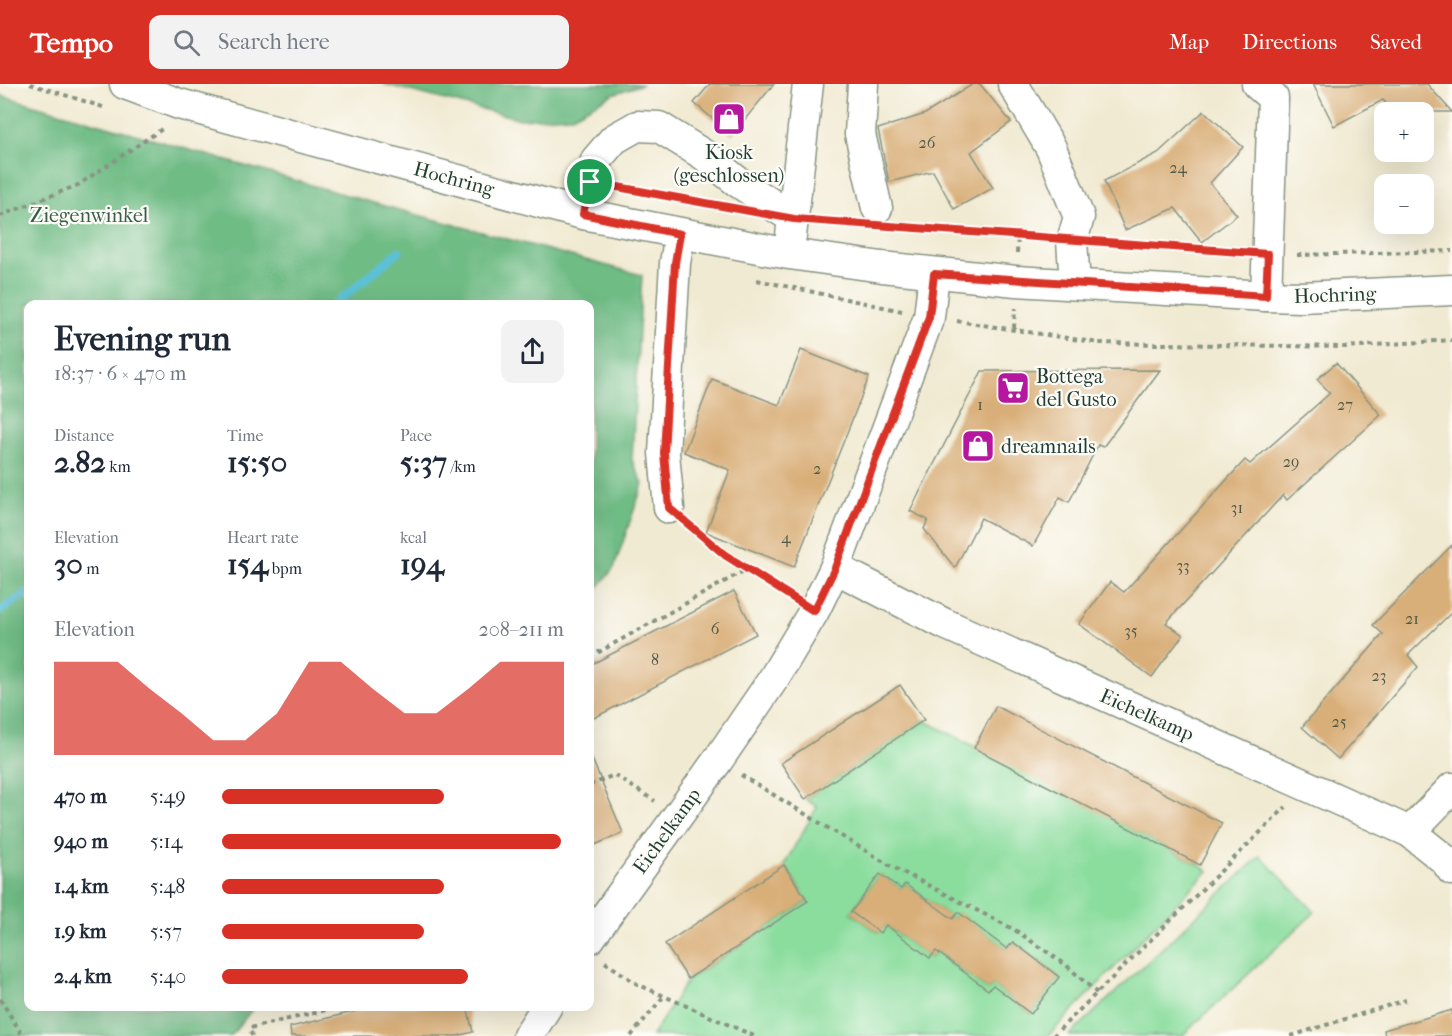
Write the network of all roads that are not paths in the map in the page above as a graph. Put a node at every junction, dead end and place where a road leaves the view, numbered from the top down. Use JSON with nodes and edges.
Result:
{"nodes":[{"id":1,"x":125,"y":84,"type":"edge"},
{"id":2,"x":808,"y":84,"type":"edge"},
{"id":3,"x":863,"y":84,"type":"edge"},
{"id":4,"x":1013,"y":84,"type":"edge"},
{"id":5,"x":1257,"y":84,"type":"edge"},
{"id":6,"x":583,"y":214,"type":"junction"},
{"id":7,"x":794,"y":219,"type":"junction"},
{"id":8,"x":877,"y":220,"type":"road end"},
{"id":9,"x":680,"y":234,"type":"junction"},
{"id":10,"x":789,"y":254,"type":"junction"},
{"id":11,"x":934,"y":274,"type":"junction"},
{"id":12,"x":1075,"y":284,"type":"junction"},
{"id":13,"x":1452,"y":290,"type":"edge"},
{"id":14,"x":1266,"y":296,"type":"junction"},
{"id":15,"x":669,"y":508,"type":"road end"},
{"id":16,"x":835,"y":568,"type":"junction"},
{"id":17,"x":1452,"y":788,"type":"edge"},
{"id":18,"x":1410,"y":832,"type":"junction"},
{"id":19,"x":1452,"y":870,"type":"edge"},
{"id":20,"x":594,"y":948,"type":"edge"},
{"id":21,"x":544,"y":1011,"type":"edge"},
{"id":22,"x":528,"y":1036,"type":"edge"}],
"edges":[{"from":1,"to":6,"type":"street","name":"Hochring"},
{"from":2,"to":7,"type":"street"},
{"from":3,"to":8,"type":"street"},
{"from":4,"to":12,"type":"street"},
{"from":5,"to":14,"type":"street"},
{"from":6,"to":7,"type":"street"},
{"from":6,"to":9,"type":"street","name":"Hochring"},
{"from":7,"to":10,"type":"street"},
{"from":9,"to":10,"type":"street","name":"Hochring"},
{"from":9,"to":15,"type":"street"},
{"from":10,"to":11,"type":"street","name":"Hochring"},
{"from":11,"to":12,"type":"street","name":"Hochring"},
{"from":11,"to":16,"type":"street","name":"Eichelkamp"},
{"from":12,"to":14,"type":"street","name":"Hochring"},
{"from":13,"to":14,"type":"street","name":"Hochring"},
{"from":16,"to":18,"type":"street","name":"Eichelkamp"},
{"from":16,"to":20,"type":"street","name":"Eichelkamp"},
{"from":17,"to":18,"type":"street"},
{"from":18,"to":19,"type":"street","name":"Eichelkamp"},
{"from":21,"to":22,"type":"street"}]}
